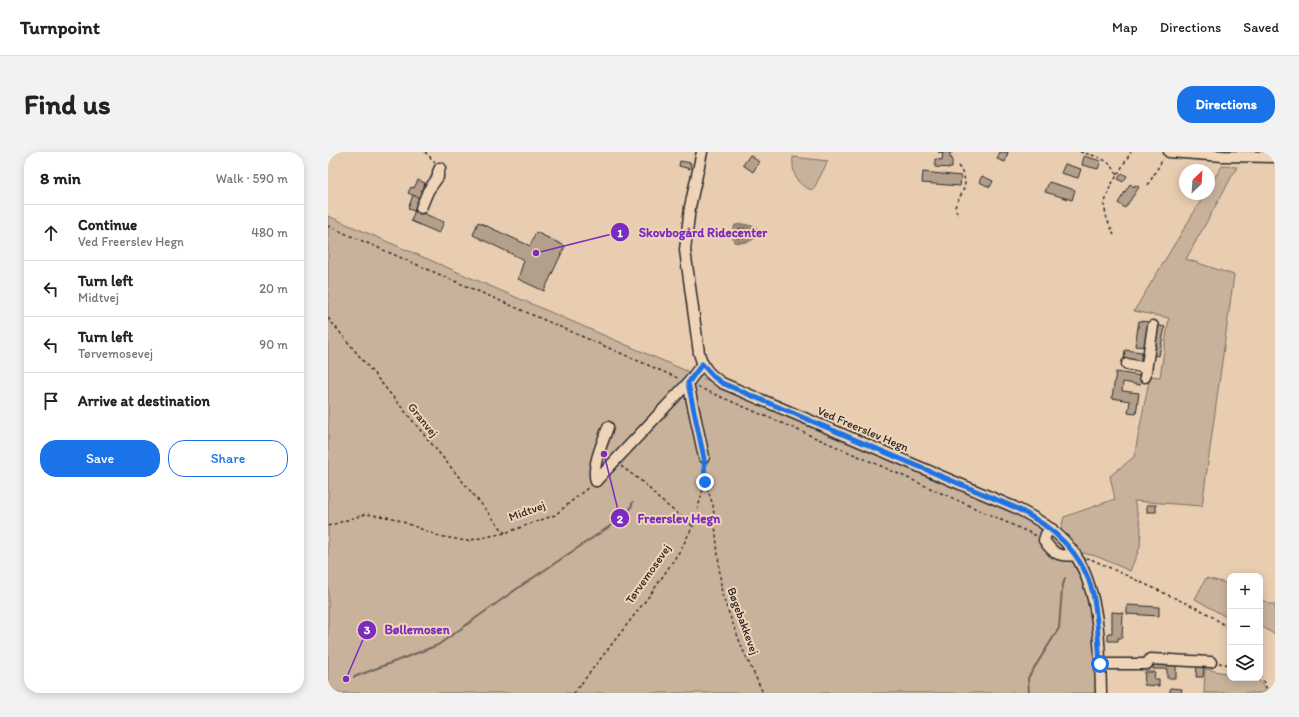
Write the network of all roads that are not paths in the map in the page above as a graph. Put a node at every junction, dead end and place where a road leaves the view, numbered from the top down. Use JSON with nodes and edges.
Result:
{"nodes":[{"id":1,"x":702,"y":152,"type":"edge"},
{"id":2,"x":1196,"y":153,"type":"edge"},
{"id":3,"x":1167,"y":155,"type":"edge"},
{"id":4,"x":1275,"y":157,"type":"edge"},
{"id":5,"x":440,"y":168,"type":"road end"},
{"id":6,"x":421,"y":208,"type":"dead end"},
{"id":7,"x":1153,"y":326,"type":"dead end"},
{"id":8,"x":702,"y":364,"type":"junction"},
{"id":9,"x":1127,"y":364,"type":"dead end"},
{"id":10,"x":688,"y":383,"type":"junction"},
{"id":11,"x":608,"y":427,"type":"dead end"},
{"id":12,"x":704,"y":458,"type":"road end"},
{"id":13,"x":1052,"y":529,"type":"junction"},
{"id":14,"x":1076,"y":555,"type":"junction"},
{"id":15,"x":1211,"y":662,"type":"road end"},
{"id":16,"x":1100,"y":664,"type":"junction"},
{"id":17,"x":1100,"y":693,"type":"edge"}],
"edges":[{"from":1,"to":8,"type":"street"},
{"from":2,"to":3,"type":"street"},
{"from":2,"to":4,"type":"street"},
{"from":5,"to":6,"type":"street"},
{"from":7,"to":9,"type":"street"},
{"from":8,"to":10,"type":"street"},
{"from":8,"to":13,"type":"street","name":"Ved Freerslev Hegn"},
{"from":10,"to":11,"type":"street"},
{"from":10,"to":12,"type":"street"},
{"from":13,"to":14,"type":"street","name":"Ved Freerslev Hegn"},
{"from":13,"to":14,"type":"street"},
{"from":14,"to":16,"type":"street","name":"Ved Freerslev Hegn"},
{"from":15,"to":16,"type":"street"},
{"from":16,"to":17,"type":"street","name":"Ved Freerslev Hegn"}]}
